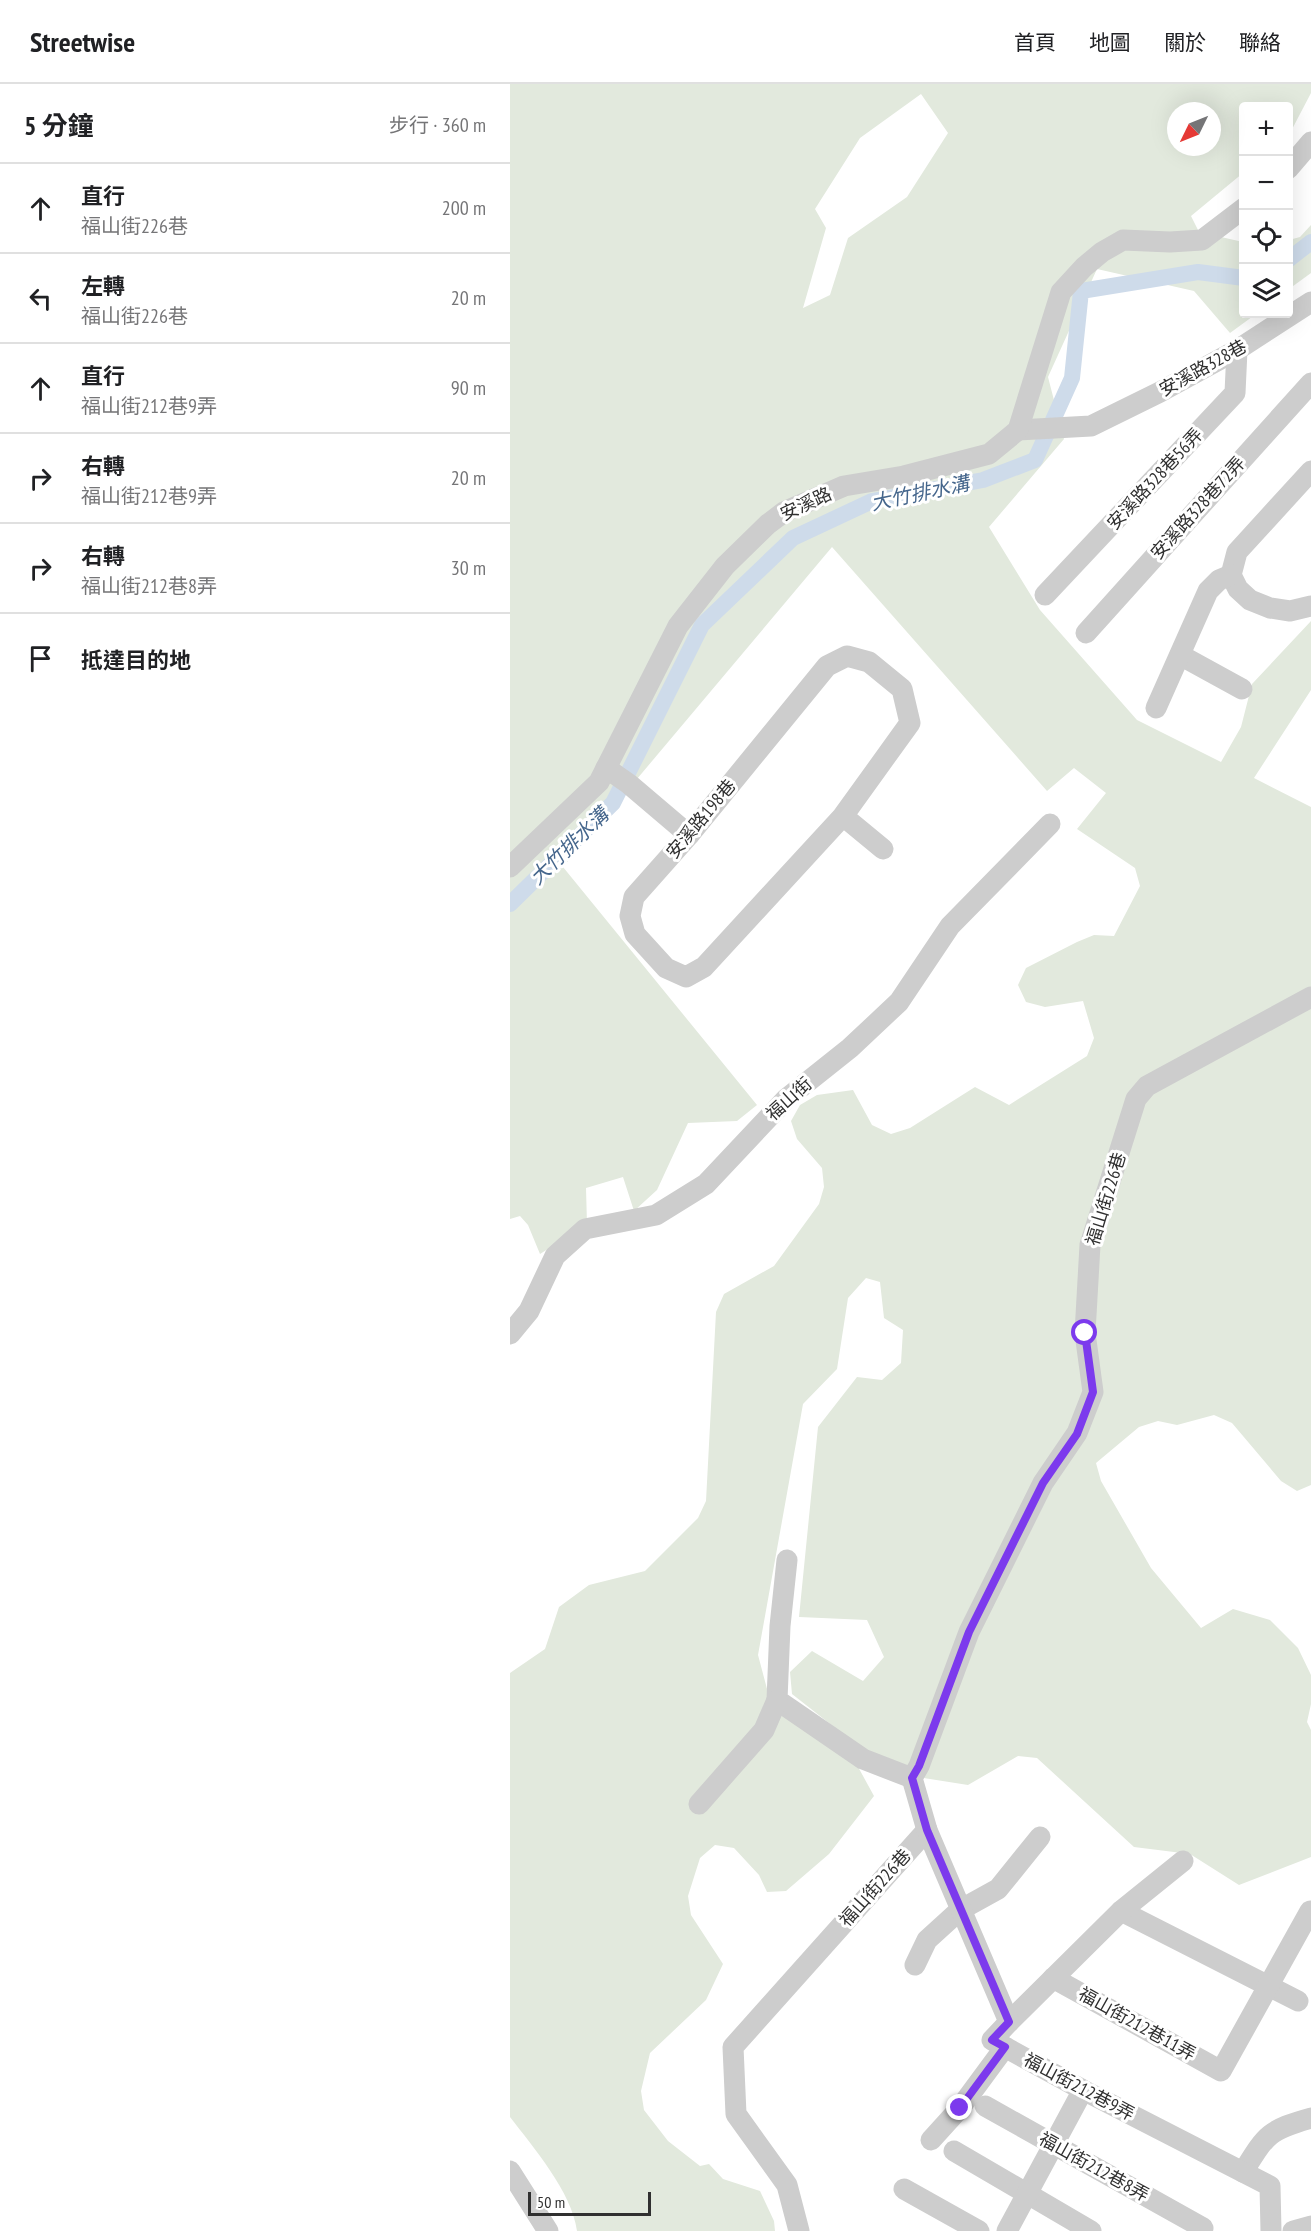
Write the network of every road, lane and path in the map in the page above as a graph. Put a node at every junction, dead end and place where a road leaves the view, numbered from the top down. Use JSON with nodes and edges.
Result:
{"nodes":[{"id":1,"x":1311,"y":142,"type":"edge"},
{"id":2,"x":1293,"y":163,"type":"edge"},
{"id":3,"x":1241,"y":210,"type":"edge"},
{"id":4,"x":1311,"y":302,"type":"edge"},
{"id":5,"x":1237,"y":350,"type":"junction"},
{"id":6,"x":1311,"y":382,"type":"edge"},
{"id":7,"x":1018,"y":430,"type":"junction"},
{"id":8,"x":1311,"y":471,"type":"edge"},
{"id":9,"x":1231,"y":575,"type":"junction"},
{"id":10,"x":1045,"y":596,"type":"dead end"},
{"id":11,"x":1311,"y":606,"type":"edge"},
{"id":12,"x":1086,"y":633,"type":"dead end"},
{"id":13,"x":1180,"y":655,"type":"junction"},
{"id":14,"x":1242,"y":689,"type":"dead end"},
{"id":15,"x":1156,"y":708,"type":"dead end"},
{"id":16,"x":616,"y":775,"type":"junction"},
{"id":17,"x":843,"y":816,"type":"junction"},
{"id":18,"x":1050,"y":824,"type":"dead end"},
{"id":19,"x":688,"y":835,"type":"junction"},
{"id":20,"x":883,"y":849,"type":"dead end"},
{"id":21,"x":510,"y":867,"type":"edge"},
{"id":22,"x":1311,"y":997,"type":"edge"},
{"id":23,"x":510,"y":1334,"type":"edge"},
{"id":24,"x":787,"y":1560,"type":"dead end"},
{"id":25,"x":777,"y":1700,"type":"junction"},
{"id":26,"x":912,"y":1778,"type":"junction"},
{"id":27,"x":699,"y":1804,"type":"dead end"},
{"id":28,"x":927,"y":1830,"type":"junction"},
{"id":29,"x":1040,"y":1837,"type":"dead end"},
{"id":30,"x":1183,"y":1861,"type":"dead end"},
{"id":31,"x":960,"y":1910,"type":"junction"},
{"id":32,"x":1121,"y":1911,"type":"junction"},
{"id":33,"x":1310,"y":1911,"type":"edge"},
{"id":34,"x":915,"y":1965,"type":"dead end"},
{"id":35,"x":1053,"y":1978,"type":"junction"},
{"id":36,"x":1268,"y":1986,"type":"junction"},
{"id":37,"x":1298,"y":2001,"type":"dead end"},
{"id":38,"x":1009,"y":2022,"type":"junction"},
{"id":39,"x":1005,"y":2047,"type":"junction"},
{"id":40,"x":1083,"y":2090,"type":"junction"},
{"id":41,"x":985,"y":2106,"type":"dead end"},
{"id":42,"x":1311,"y":2118,"type":"edge"},
{"id":43,"x":931,"y":2140,"type":"dead end"},
{"id":44,"x":1053,"y":2144,"type":"junction"},
{"id":45,"x":954,"y":2151,"type":"dead end"},
{"id":46,"x":510,"y":2171,"type":"edge"},
{"id":47,"x":1243,"y":2172,"type":"junction"},
{"id":48,"x":904,"y":2189,"type":"dead end"},
{"id":49,"x":1027,"y":2193,"type":"junction"},
{"id":50,"x":1311,"y":2226,"type":"edge"},
{"id":51,"x":541,"y":2228,"type":"edge"},
{"id":52,"x":1203,"y":2228,"type":"dead end"},
{"id":53,"x":799,"y":2231,"type":"edge"},
{"id":54,"x":979,"y":2231,"type":"edge"},
{"id":55,"x":1007,"y":2231,"type":"edge"},
{"id":56,"x":1091,"y":2231,"type":"edge"},
{"id":57,"x":1271,"y":2231,"type":"edge"},
{"id":58,"x":1293,"y":2231,"type":"edge"}],
"edges":[{"from":1,"to":2,"type":"street"},
{"from":3,"to":7,"type":"street"},
{"from":4,"to":5,"type":"street","name":"安溪路328巷"},
{"from":5,"to":7,"type":"street","name":"安溪路328巷"},
{"from":5,"to":10,"type":"street","name":"安溪路328巷56弄"},
{"from":6,"to":12,"type":"street","name":"安溪路328巷72弄"},
{"from":7,"to":16,"type":"street","name":"安溪路"},
{"from":8,"to":9,"type":"street"},
{"from":9,"to":11,"type":"street"},
{"from":9,"to":13,"type":"street"},
{"from":13,"to":14,"type":"street"},
{"from":13,"to":15,"type":"street"},
{"from":16,"to":19,"type":"street"},
{"from":16,"to":21,"type":"street","name":"安溪路"},
{"from":17,"to":19,"type":"street","name":"安溪路198巷"},
{"from":17,"to":19,"type":"street","name":"安溪路198巷"},
{"from":17,"to":20,"type":"street"},
{"from":18,"to":23,"type":"street","name":"福山街"},
{"from":22,"to":26,"type":"street","name":"福山街226巷"},
{"from":24,"to":25,"type":"street"},
{"from":25,"to":26,"type":"street"},
{"from":25,"to":27,"type":"street"},
{"from":26,"to":28,"type":"street"},
{"from":28,"to":31,"type":"street"},
{"from":28,"to":53,"type":"street","name":"福山街226巷"},
{"from":29,"to":31,"type":"street"},
{"from":30,"to":32,"type":"street"},
{"from":31,"to":34,"type":"street"},
{"from":31,"to":38,"type":"street"},
{"from":32,"to":35,"type":"street"},
{"from":32,"to":36,"type":"street"},
{"from":33,"to":36,"type":"street"},
{"from":35,"to":36,"type":"street","name":"福山街212巷11弄"},
{"from":35,"to":38,"type":"street"},
{"from":36,"to":37,"type":"street"},
{"from":38,"to":39,"type":"street","name":"福山街212巷9弄"},
{"from":39,"to":40,"type":"street","name":"福山街212巷9弄"},
{"from":39,"to":43,"type":"street"},
{"from":40,"to":44,"type":"street"},
{"from":40,"to":47,"type":"street","name":"福山街212巷9弄"},
{"from":41,"to":44,"type":"street","name":"福山街212巷8弄"},
{"from":42,"to":47,"type":"street"},
{"from":44,"to":49,"type":"street"},
{"from":44,"to":52,"type":"street","name":"福山街212巷8弄"},
{"from":45,"to":49,"type":"street"},
{"from":46,"to":51,"type":"street"},
{"from":47,"to":57,"type":"street","name":"福山街212巷9弄"},
{"from":48,"to":54,"type":"street"},
{"from":49,"to":55,"type":"street"},
{"from":49,"to":56,"type":"street"},
{"from":50,"to":58,"type":"street"}]}
